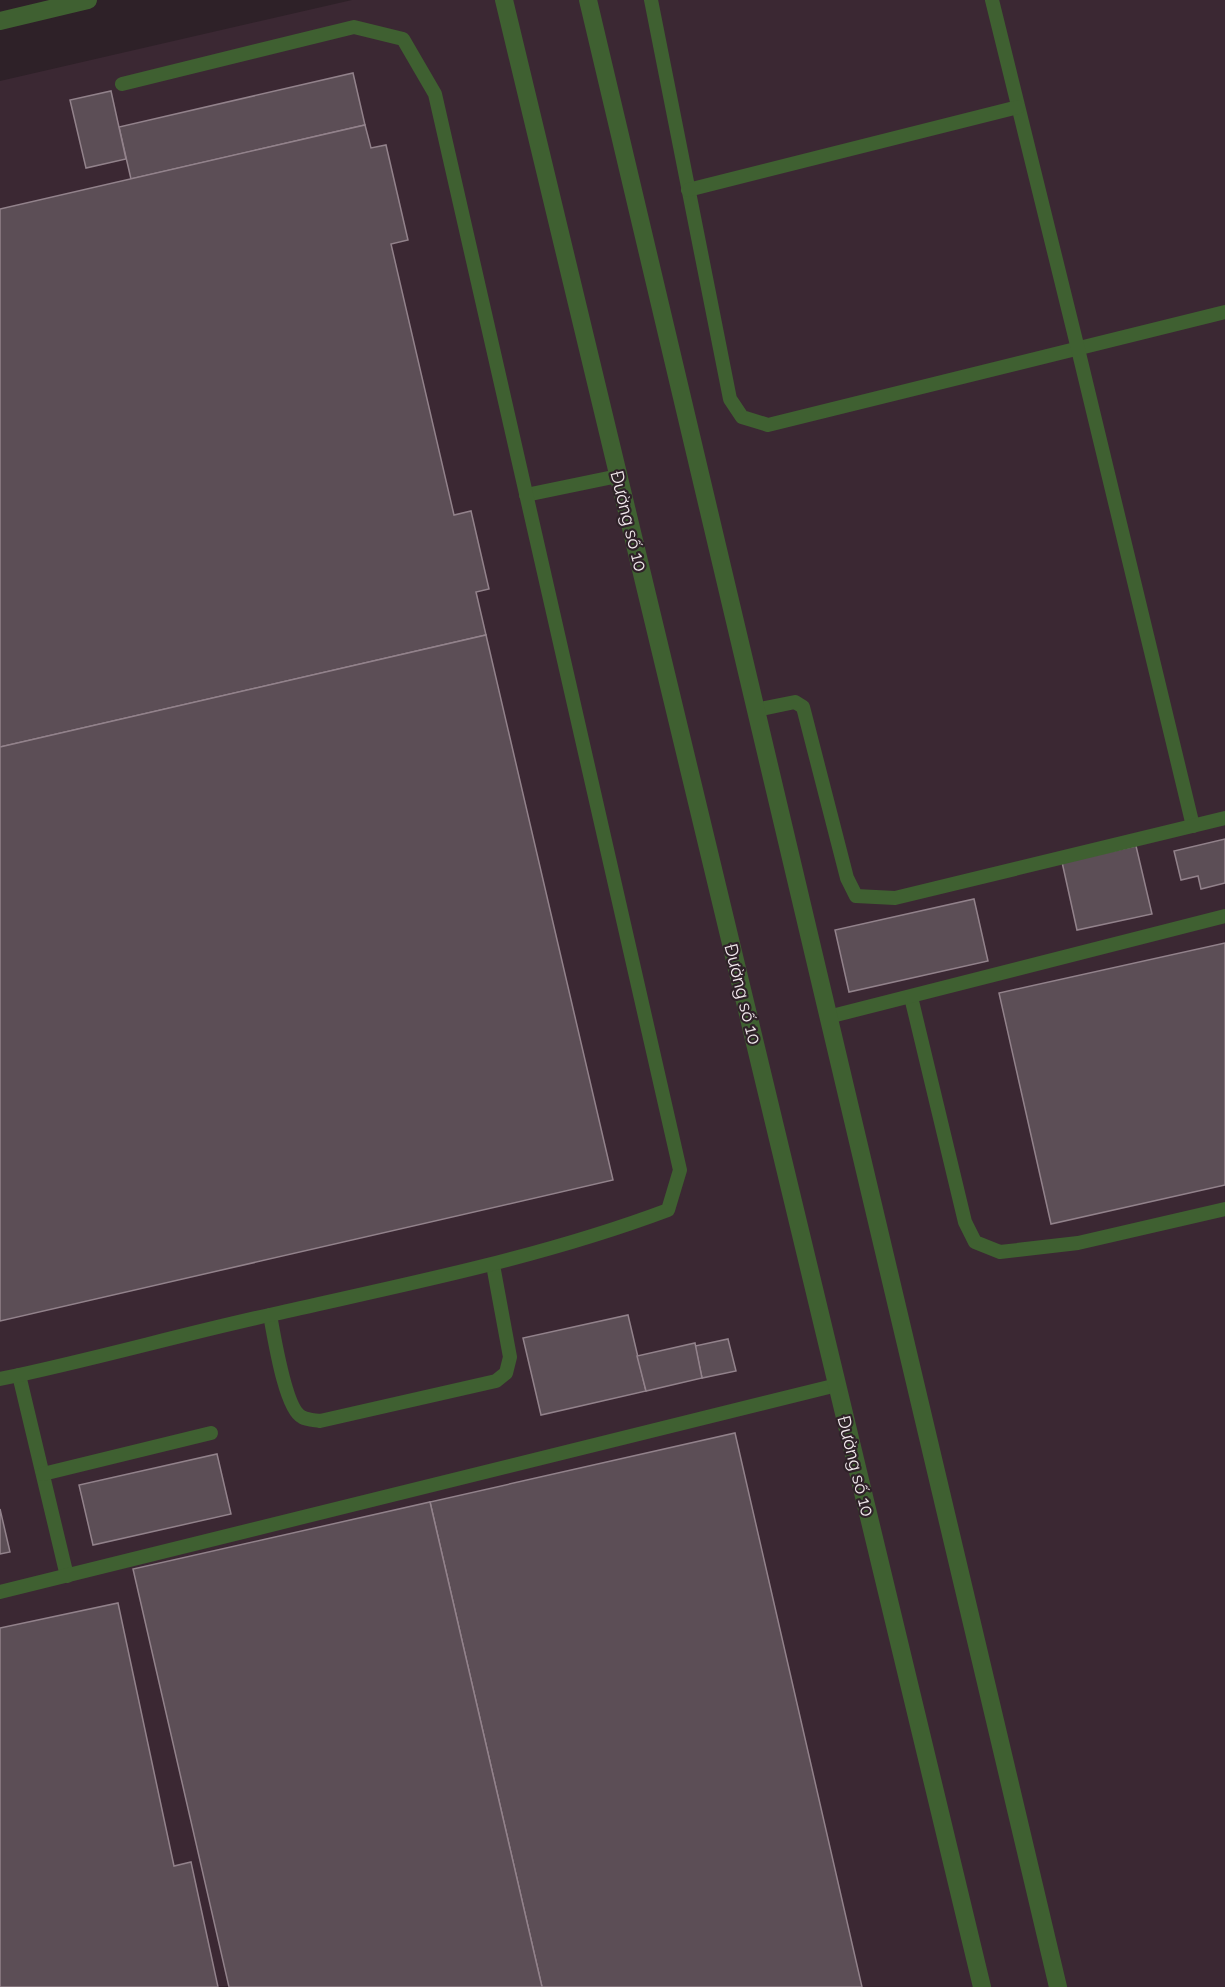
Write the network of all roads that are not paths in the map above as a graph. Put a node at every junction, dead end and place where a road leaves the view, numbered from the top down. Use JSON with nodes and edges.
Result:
{"nodes":[{"id":1,"x":88,"y":0,"type":"edge"},
{"id":2,"x":504,"y":0,"type":"edge"},
{"id":3,"x":588,"y":0,"type":"edge"},
{"id":4,"x":651,"y":0,"type":"edge"},
{"id":5,"x":992,"y":0,"type":"edge"},
{"id":6,"x":0,"y":21,"type":"edge"},
{"id":7,"x":122,"y":84,"type":"dead end"},
{"id":8,"x":1018,"y":107,"type":"junction"},
{"id":9,"x":688,"y":190,"type":"junction"},
{"id":10,"x":1225,"y":312,"type":"edge"},
{"id":11,"x":1078,"y":349,"type":"junction"},
{"id":12,"x":618,"y":476,"type":"junction"},
{"id":13,"x":526,"y":495,"type":"junction"},
{"id":14,"x":756,"y":710,"type":"junction"},
{"id":15,"x":1225,"y":818,"type":"edge"},
{"id":16,"x":1193,"y":826,"type":"junction"},
{"id":17,"x":1225,"y":916,"type":"edge"},
{"id":18,"x":911,"y":997,"type":"junction"},
{"id":19,"x":828,"y":1017,"type":"junction"},
{"id":20,"x":1225,"y":1209,"type":"edge"},
{"id":21,"x":493,"y":1265,"type":"junction"},
{"id":22,"x":270,"y":1315,"type":"junction"},
{"id":23,"x":20,"y":1375,"type":"junction"},
{"id":24,"x":0,"y":1379,"type":"edge"},
{"id":25,"x":837,"y":1385,"type":"junction"},
{"id":26,"x":211,"y":1433,"type":"dead end"},
{"id":27,"x":43,"y":1474,"type":"junction"},
{"id":28,"x":67,"y":1576,"type":"junction"},
{"id":29,"x":0,"y":1592,"type":"edge"},
{"id":30,"x":982,"y":1987,"type":"edge"},
{"id":31,"x":1058,"y":1987,"type":"edge"}],
"edges":[{"from":1,"to":6,"type":"street"},
{"from":2,"to":12,"type":"street","name":"Đường số 10"},
{"from":3,"to":14,"type":"street"},
{"from":4,"to":9,"type":"lane"},
{"from":5,"to":8,"type":"lane"},
{"from":7,"to":13,"type":"lane"},
{"from":8,"to":9,"type":"lane"},
{"from":8,"to":11,"type":"lane"},
{"from":9,"to":11,"type":"lane"},
{"from":10,"to":11,"type":"lane"},
{"from":11,"to":16,"type":"lane"},
{"from":12,"to":13,"type":"lane"},
{"from":12,"to":25,"type":"street","name":"Đường số 10"},
{"from":13,"to":21,"type":"lane"},
{"from":14,"to":16,"type":"lane"},
{"from":14,"to":19,"type":"street"},
{"from":15,"to":16,"type":"lane"},
{"from":17,"to":18,"type":"lane"},
{"from":18,"to":19,"type":"lane"},
{"from":18,"to":20,"type":"lane"},
{"from":19,"to":31,"type":"street"},
{"from":21,"to":22,"type":"lane"},
{"from":21,"to":22,"type":"lane"},
{"from":22,"to":23,"type":"lane"},
{"from":23,"to":24,"type":"lane"},
{"from":23,"to":27,"type":"lane"},
{"from":25,"to":28,"type":"lane"},
{"from":25,"to":30,"type":"street","name":"Đường số 10"},
{"from":26,"to":27,"type":"lane"},
{"from":27,"to":28,"type":"lane"},
{"from":28,"to":29,"type":"lane"}]}
